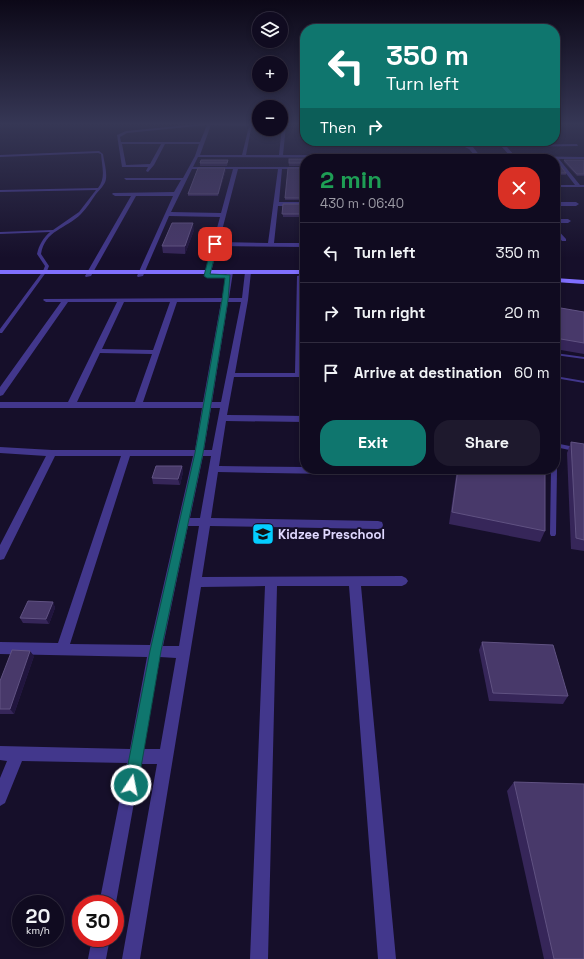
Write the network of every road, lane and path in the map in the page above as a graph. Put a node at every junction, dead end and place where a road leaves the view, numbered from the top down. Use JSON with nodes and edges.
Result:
{"nodes":[{"id":1,"x":191,"y":168,"type":"edge"},
{"id":2,"x":236,"y":168,"type":"edge"},
{"id":3,"x":280,"y":168,"type":"edge"},
{"id":4,"x":104,"y":169,"type":"edge"},
{"id":5,"x":150,"y":169,"type":"edge"},
{"id":6,"x":566,"y":169,"type":"edge"},
{"id":7,"x":126,"y":179,"type":"dead end"},
{"id":8,"x":144,"y":179,"type":"junction"},
{"id":9,"x":185,"y":179,"type":"junction"},
{"id":10,"x":560,"y":186,"type":"edge"},
{"id":11,"x":581,"y":186,"type":"edge"},
{"id":12,"x":99,"y":189,"type":"junction"},
{"id":13,"x":0,"y":191,"type":"edge"},
{"id":14,"x":115,"y":194,"type":"dead end"},
{"id":15,"x":134,"y":194,"type":"junction"},
{"id":16,"x":176,"y":194,"type":"junction"},
{"id":17,"x":276,"y":204,"type":"junction"},
{"id":18,"x":300,"y":204,"type":"edge"},
{"id":19,"x":560,"y":204,"type":"edge"},
{"id":20,"x":576,"y":204,"type":"dead end"},
{"id":21,"x":167,"y":214,"type":"junction"},
{"id":22,"x":223,"y":215,"type":"junction"},
{"id":23,"x":560,"y":221,"type":"edge"},
{"id":24,"x":568,"y":221,"type":"dead end"},
{"id":25,"x":53,"y":231,"type":"junction"},
{"id":26,"x":0,"y":233,"type":"edge"},
{"id":27,"x":560,"y":235,"type":"edge"},
{"id":28,"x":564,"y":240,"type":"dead end"},
{"id":29,"x":215,"y":244,"type":"junction"},
{"id":30,"x":271,"y":245,"type":"junction"},
{"id":31,"x":300,"y":245,"type":"edge"},
{"id":32,"x":0,"y":272,"type":"edge"},
{"id":33,"x":89,"y":273,"type":"junction"},
{"id":34,"x":43,"y":274,"type":"junction"},
{"id":35,"x":141,"y":274,"type":"junction"},
{"id":36,"x":207,"y":274,"type":"junction"},
{"id":37,"x":229,"y":274,"type":"junction"},
{"id":38,"x":247,"y":274,"type":"junction"},
{"id":39,"x":300,"y":275,"type":"edge"},
{"id":40,"x":0,"y":276,"type":"edge"},
{"id":41,"x":560,"y":280,"type":"edge"},
{"id":42,"x":584,"y":282,"type":"edge"},
{"id":43,"x":46,"y":300,"type":"dead end"},
{"id":44,"x":225,"y":300,"type":"junction"},
{"id":45,"x":245,"y":300,"type":"junction"},
{"id":46,"x":65,"y":301,"type":"junction"},
{"id":47,"x":121,"y":301,"type":"junction"},
{"id":48,"x":174,"y":301,"type":"junction"},
{"id":49,"x":0,"y":332,"type":"edge"},
{"id":50,"x":97,"y":351,"type":"junction"},
{"id":51,"x":156,"y":352,"type":"junction"},
{"id":52,"x":560,"y":355,"type":"edge"},
{"id":53,"x":584,"y":358,"type":"edge"},
{"id":54,"x":231,"y":375,"type":"junction"},
{"id":55,"x":300,"y":375,"type":"edge"},
{"id":56,"x":560,"y":378,"type":"edge"},
{"id":57,"x":584,"y":382,"type":"edge"},
{"id":58,"x":0,"y":393,"type":"edge"},
{"id":59,"x":138,"y":404,"type":"junction"},
{"id":60,"x":0,"y":405,"type":"edge"},
{"id":61,"x":208,"y":405,"type":"junction"},
{"id":62,"x":225,"y":405,"type":"junction"},
{"id":63,"x":71,"y":406,"type":"junction"},
{"id":64,"x":222,"y":418,"type":"junction"},
{"id":65,"x":300,"y":419,"type":"edge"},
{"id":66,"x":560,"y":446,"type":"edge"},
{"id":67,"x":0,"y":450,"type":"edge"},
{"id":68,"x":584,"y":451,"type":"edge"},
{"id":69,"x":127,"y":452,"type":"junction"},
{"id":70,"x":52,"y":453,"type":"junction"},
{"id":71,"x":199,"y":453,"type":"junction"},
{"id":72,"x":217,"y":453,"type":"junction"},
{"id":73,"x":214,"y":469,"type":"junction"},
{"id":74,"x":300,"y":470,"type":"edge"},
{"id":75,"x":554,"y":474,"type":"edge"},
{"id":76,"x":184,"y":522,"type":"junction"},
{"id":77,"x":205,"y":522,"type":"junction"},
{"id":78,"x":378,"y":525,"type":"dead end"},
{"id":79,"x":553,"y":534,"type":"dead end"},
{"id":80,"x":0,"y":556,"type":"edge"},
{"id":81,"x":402,"y":581,"type":"dead end"},
{"id":82,"x":196,"y":582,"type":"junction"},
{"id":83,"x":272,"y":582,"type":"junction"},
{"id":84,"x":355,"y":582,"type":"junction"},
{"id":85,"x":0,"y":648,"type":"edge"},
{"id":86,"x":62,"y":650,"type":"junction"},
{"id":87,"x":155,"y":651,"type":"junction"},
{"id":88,"x":184,"y":652,"type":"junction"},
{"id":89,"x":0,"y":753,"type":"edge"},
{"id":90,"x":16,"y":754,"type":"junction"},
{"id":91,"x":137,"y":756,"type":"junction"},
{"id":92,"x":165,"y":757,"type":"junction"},
{"id":93,"x":0,"y":798,"type":"edge"},
{"id":94,"x":110,"y":895,"type":"edge"},
{"id":95,"x":99,"y":947,"type":"edge"},
{"id":96,"x":97,"y":959,"type":"edge"},
{"id":97,"x":131,"y":959,"type":"edge"},
{"id":98,"x":259,"y":959,"type":"edge"},
{"id":99,"x":387,"y":959,"type":"edge"}],
"edges":[{"from":1,"to":9,"type":"street"},
{"from":2,"to":22,"type":"street"},
{"from":3,"to":17,"type":"street"},
{"from":4,"to":12,"type":"lane"},
{"from":5,"to":8,"type":"street"},
{"from":6,"to":11,"type":"street"},
{"from":7,"to":8,"type":"street"},
{"from":8,"to":9,"type":"street"},
{"from":9,"to":16,"type":"street"},
{"from":10,"to":11,"type":"street"},
{"from":12,"to":13,"type":"lane"},
{"from":12,"to":25,"type":"lane"},
{"from":14,"to":15,"type":"street"},
{"from":15,"to":16,"type":"street"},
{"from":15,"to":33,"type":"street"},
{"from":16,"to":21,"type":"street"},
{"from":17,"to":18,"type":"street"},
{"from":17,"to":30,"type":"street"},
{"from":19,"to":20,"type":"street"},
{"from":21,"to":22,"type":"street"},
{"from":21,"to":35,"type":"street"},
{"from":22,"to":29,"type":"street"},
{"from":23,"to":24,"type":"street"},
{"from":25,"to":26,"type":"lane"},
{"from":25,"to":34,"type":"lane"},
{"from":27,"to":28,"type":"street"},
{"from":29,"to":30,"type":"street"},
{"from":29,"to":36,"type":"street"},
{"from":30,"to":31,"type":"street"},
{"from":32,"to":34,"type":"street"},
{"from":33,"to":34,"type":"street"},
{"from":33,"to":35,"type":"street"},
{"from":34,"to":40,"type":"street"},
{"from":34,"to":49,"type":"lane"},
{"from":35,"to":36,"type":"street"},
{"from":36,"to":37,"type":"street"},
{"from":37,"to":38,"type":"street"},
{"from":37,"to":44,"type":"street"},
{"from":38,"to":39,"type":"street"},
{"from":38,"to":45,"type":"street"},
{"from":41,"to":42,"type":"street"},
{"from":43,"to":46,"type":"street"},
{"from":44,"to":45,"type":"street"},
{"from":44,"to":48,"type":"street"},
{"from":44,"to":61,"type":"street"},
{"from":45,"to":54,"type":"street"},
{"from":46,"to":47,"type":"street"},
{"from":46,"to":58,"type":"street"},
{"from":47,"to":48,"type":"street"},
{"from":47,"to":50,"type":"street"},
{"from":48,"to":51,"type":"street"},
{"from":50,"to":51,"type":"street"},
{"from":50,"to":63,"type":"street"},
{"from":51,"to":59,"type":"street"},
{"from":52,"to":53,"type":"lane"},
{"from":54,"to":55,"type":"street"},
{"from":54,"to":62,"type":"street"},
{"from":56,"to":57,"type":"lane"},
{"from":59,"to":61,"type":"street"},
{"from":59,"to":63,"type":"street"},
{"from":60,"to":63,"type":"street"},
{"from":61,"to":62,"type":"street"},
{"from":61,"to":71,"type":"street"},
{"from":62,"to":64,"type":"street"},
{"from":64,"to":65,"type":"street"},
{"from":64,"to":72,"type":"street"},
{"from":66,"to":68,"type":"lane"},
{"from":67,"to":70,"type":"street"},
{"from":69,"to":70,"type":"street"},
{"from":69,"to":71,"type":"street"},
{"from":69,"to":86,"type":"street"},
{"from":70,"to":80,"type":"street"},
{"from":71,"to":72,"type":"street"},
{"from":71,"to":76,"type":"street"},
{"from":72,"to":73,"type":"street"},
{"from":73,"to":74,"type":"street"},
{"from":73,"to":77,"type":"street"},
{"from":75,"to":79,"type":"lane"},
{"from":76,"to":77,"type":"street"},
{"from":76,"to":87,"type":"street"},
{"from":77,"to":78,"type":"street"},
{"from":77,"to":82,"type":"street"},
{"from":81,"to":84,"type":"street"},
{"from":82,"to":83,"type":"street"},
{"from":82,"to":88,"type":"street"},
{"from":83,"to":84,"type":"street"},
{"from":83,"to":98,"type":"street"},
{"from":84,"to":99,"type":"street"},
{"from":85,"to":86,"type":"street"},
{"from":86,"to":87,"type":"street"},
{"from":87,"to":88,"type":"street"},
{"from":87,"to":91,"type":"street"},
{"from":88,"to":92,"type":"street"},
{"from":89,"to":90,"type":"street"},
{"from":90,"to":91,"type":"street"},
{"from":90,"to":93,"type":"street"},
{"from":91,"to":92,"type":"street"},
{"from":91,"to":94,"type":"street"},
{"from":92,"to":97,"type":"street"},
{"from":95,"to":96,"type":"street"}]}
